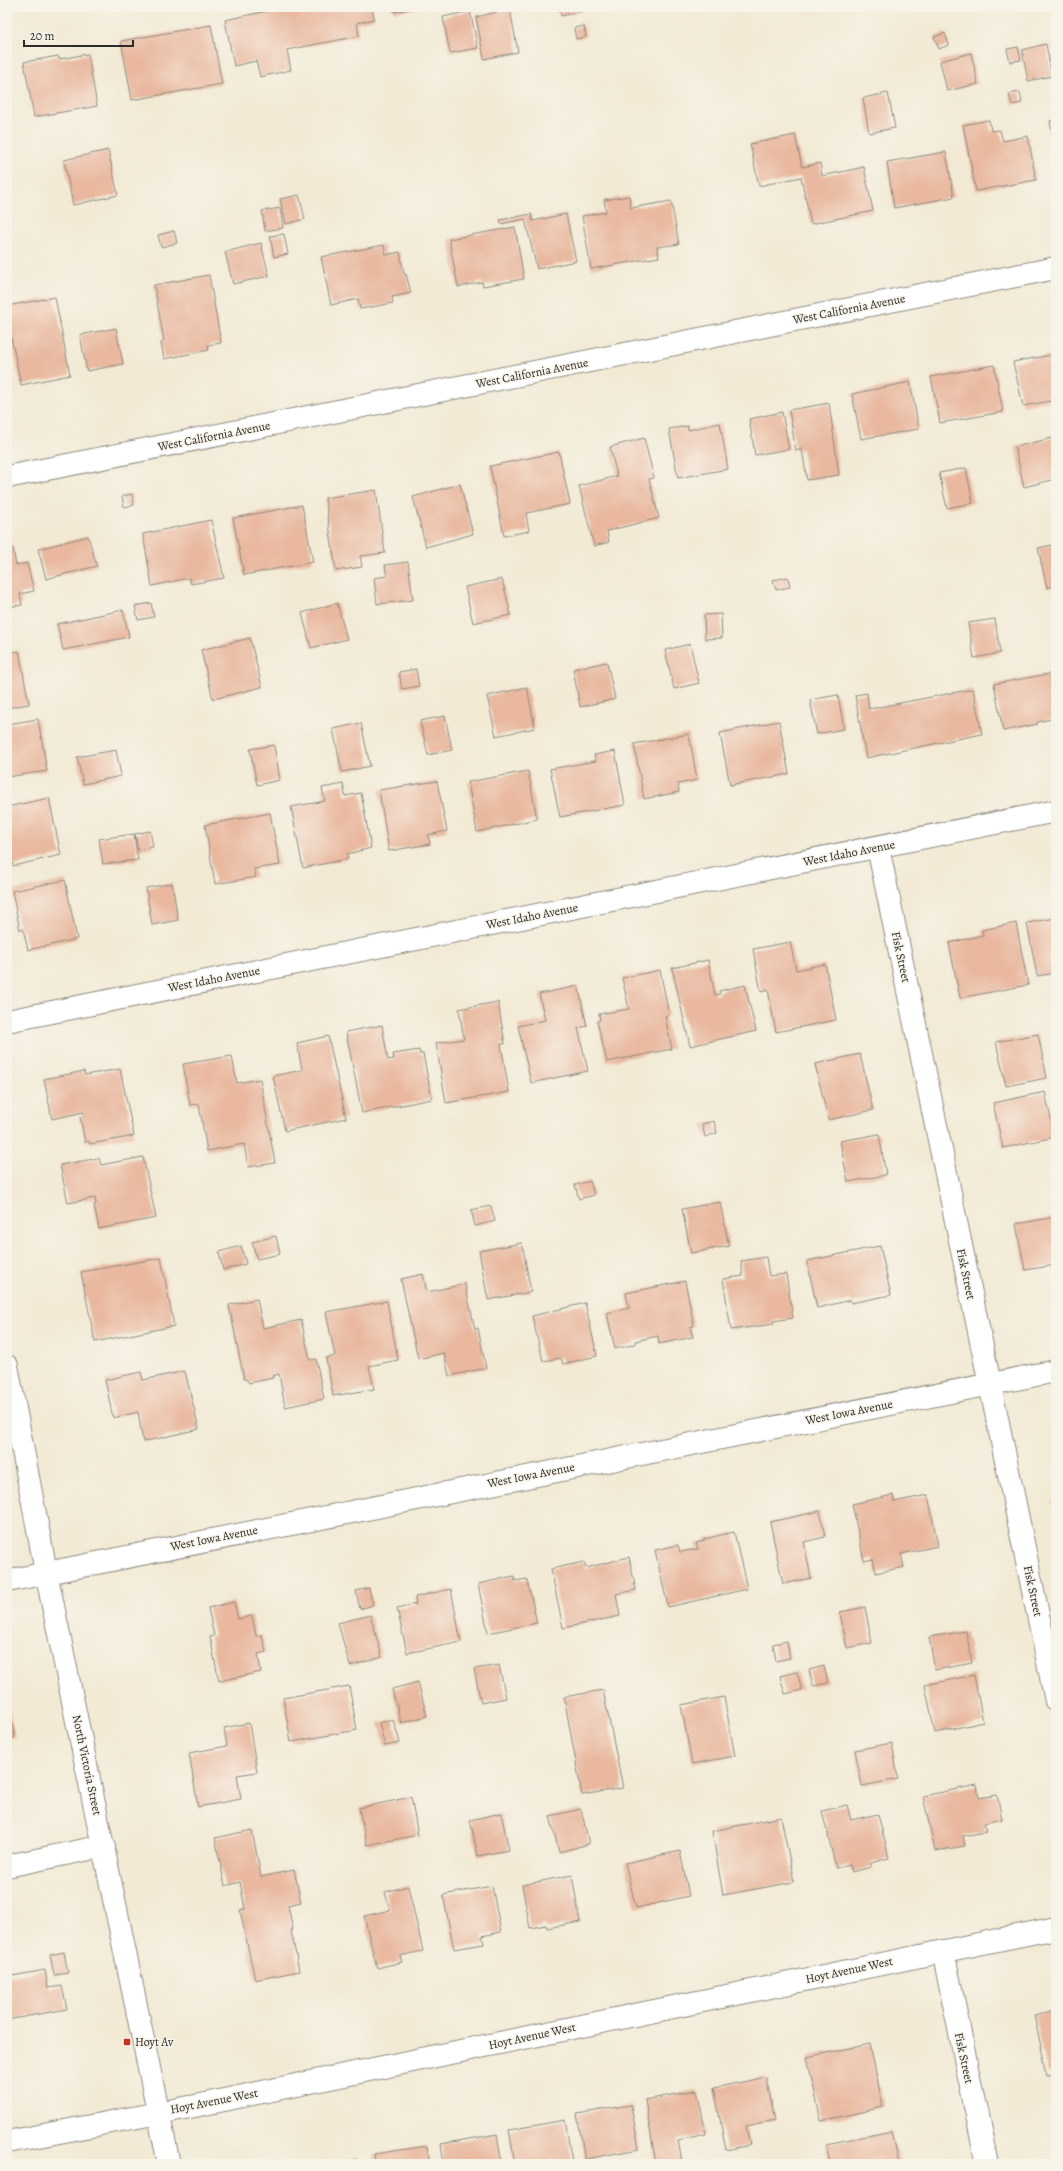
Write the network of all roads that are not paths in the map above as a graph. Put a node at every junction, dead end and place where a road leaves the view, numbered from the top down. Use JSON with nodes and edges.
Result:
{"nodes":[{"id":1,"x":1056,"y":268,"type":"edge"},
{"id":2,"x":7,"y":477,"type":"edge"},
{"id":3,"x":1056,"y":811,"type":"edge"},
{"id":4,"x":878,"y":847,"type":"junction"},
{"id":5,"x":7,"y":1020,"type":"edge"},
{"id":6,"x":7,"y":1366,"type":"edge"},
{"id":7,"x":1056,"y":1371,"type":"edge"},
{"id":8,"x":989,"y":1384,"type":"junction"},
{"id":9,"x":46,"y":1572,"type":"junction"},
{"id":10,"x":7,"y":1581,"type":"edge"},
{"id":11,"x":1056,"y":1701,"type":"edge"},
{"id":12,"x":104,"y":1846,"type":"junction"},
{"id":13,"x":7,"y":1866,"type":"edge"},
{"id":14,"x":1056,"y":1928,"type":"edge"},
{"id":15,"x":943,"y":1951,"type":"junction"},
{"id":16,"x":159,"y":2112,"type":"junction"},
{"id":17,"x":7,"y":2142,"type":"edge"},
{"id":18,"x":170,"y":2164,"type":"edge"},
{"id":19,"x":987,"y":2164,"type":"edge"}],
"edges":[{"from":1,"to":2,"type":"street","name":"West California Avenue"},
{"from":3,"to":4,"type":"street","name":"West Idaho Avenue"},
{"from":4,"to":5,"type":"street","name":"West Idaho Avenue"},
{"from":4,"to":8,"type":"street","name":"Fisk Street"},
{"from":6,"to":9,"type":"street","name":"North Victoria Street"},
{"from":7,"to":8,"type":"street","name":"West Iowa Avenue"},
{"from":8,"to":9,"type":"street","name":"West Iowa Avenue"},
{"from":8,"to":11,"type":"street","name":"Fisk Street"},
{"from":9,"to":10,"type":"street","name":"West Iowa Avenue"},
{"from":9,"to":12,"type":"street","name":"North Victoria Street"},
{"from":12,"to":13,"type":"street"},
{"from":12,"to":16,"type":"street","name":"North Victoria Street"},
{"from":14,"to":15,"type":"street","name":"Hoyt Avenue West"},
{"from":15,"to":16,"type":"street","name":"Hoyt Avenue West"},
{"from":15,"to":19,"type":"street","name":"Fisk Street"},
{"from":16,"to":17,"type":"street","name":"Hoyt Avenue West"},
{"from":16,"to":18,"type":"street","name":"North Victoria Street"}]}
